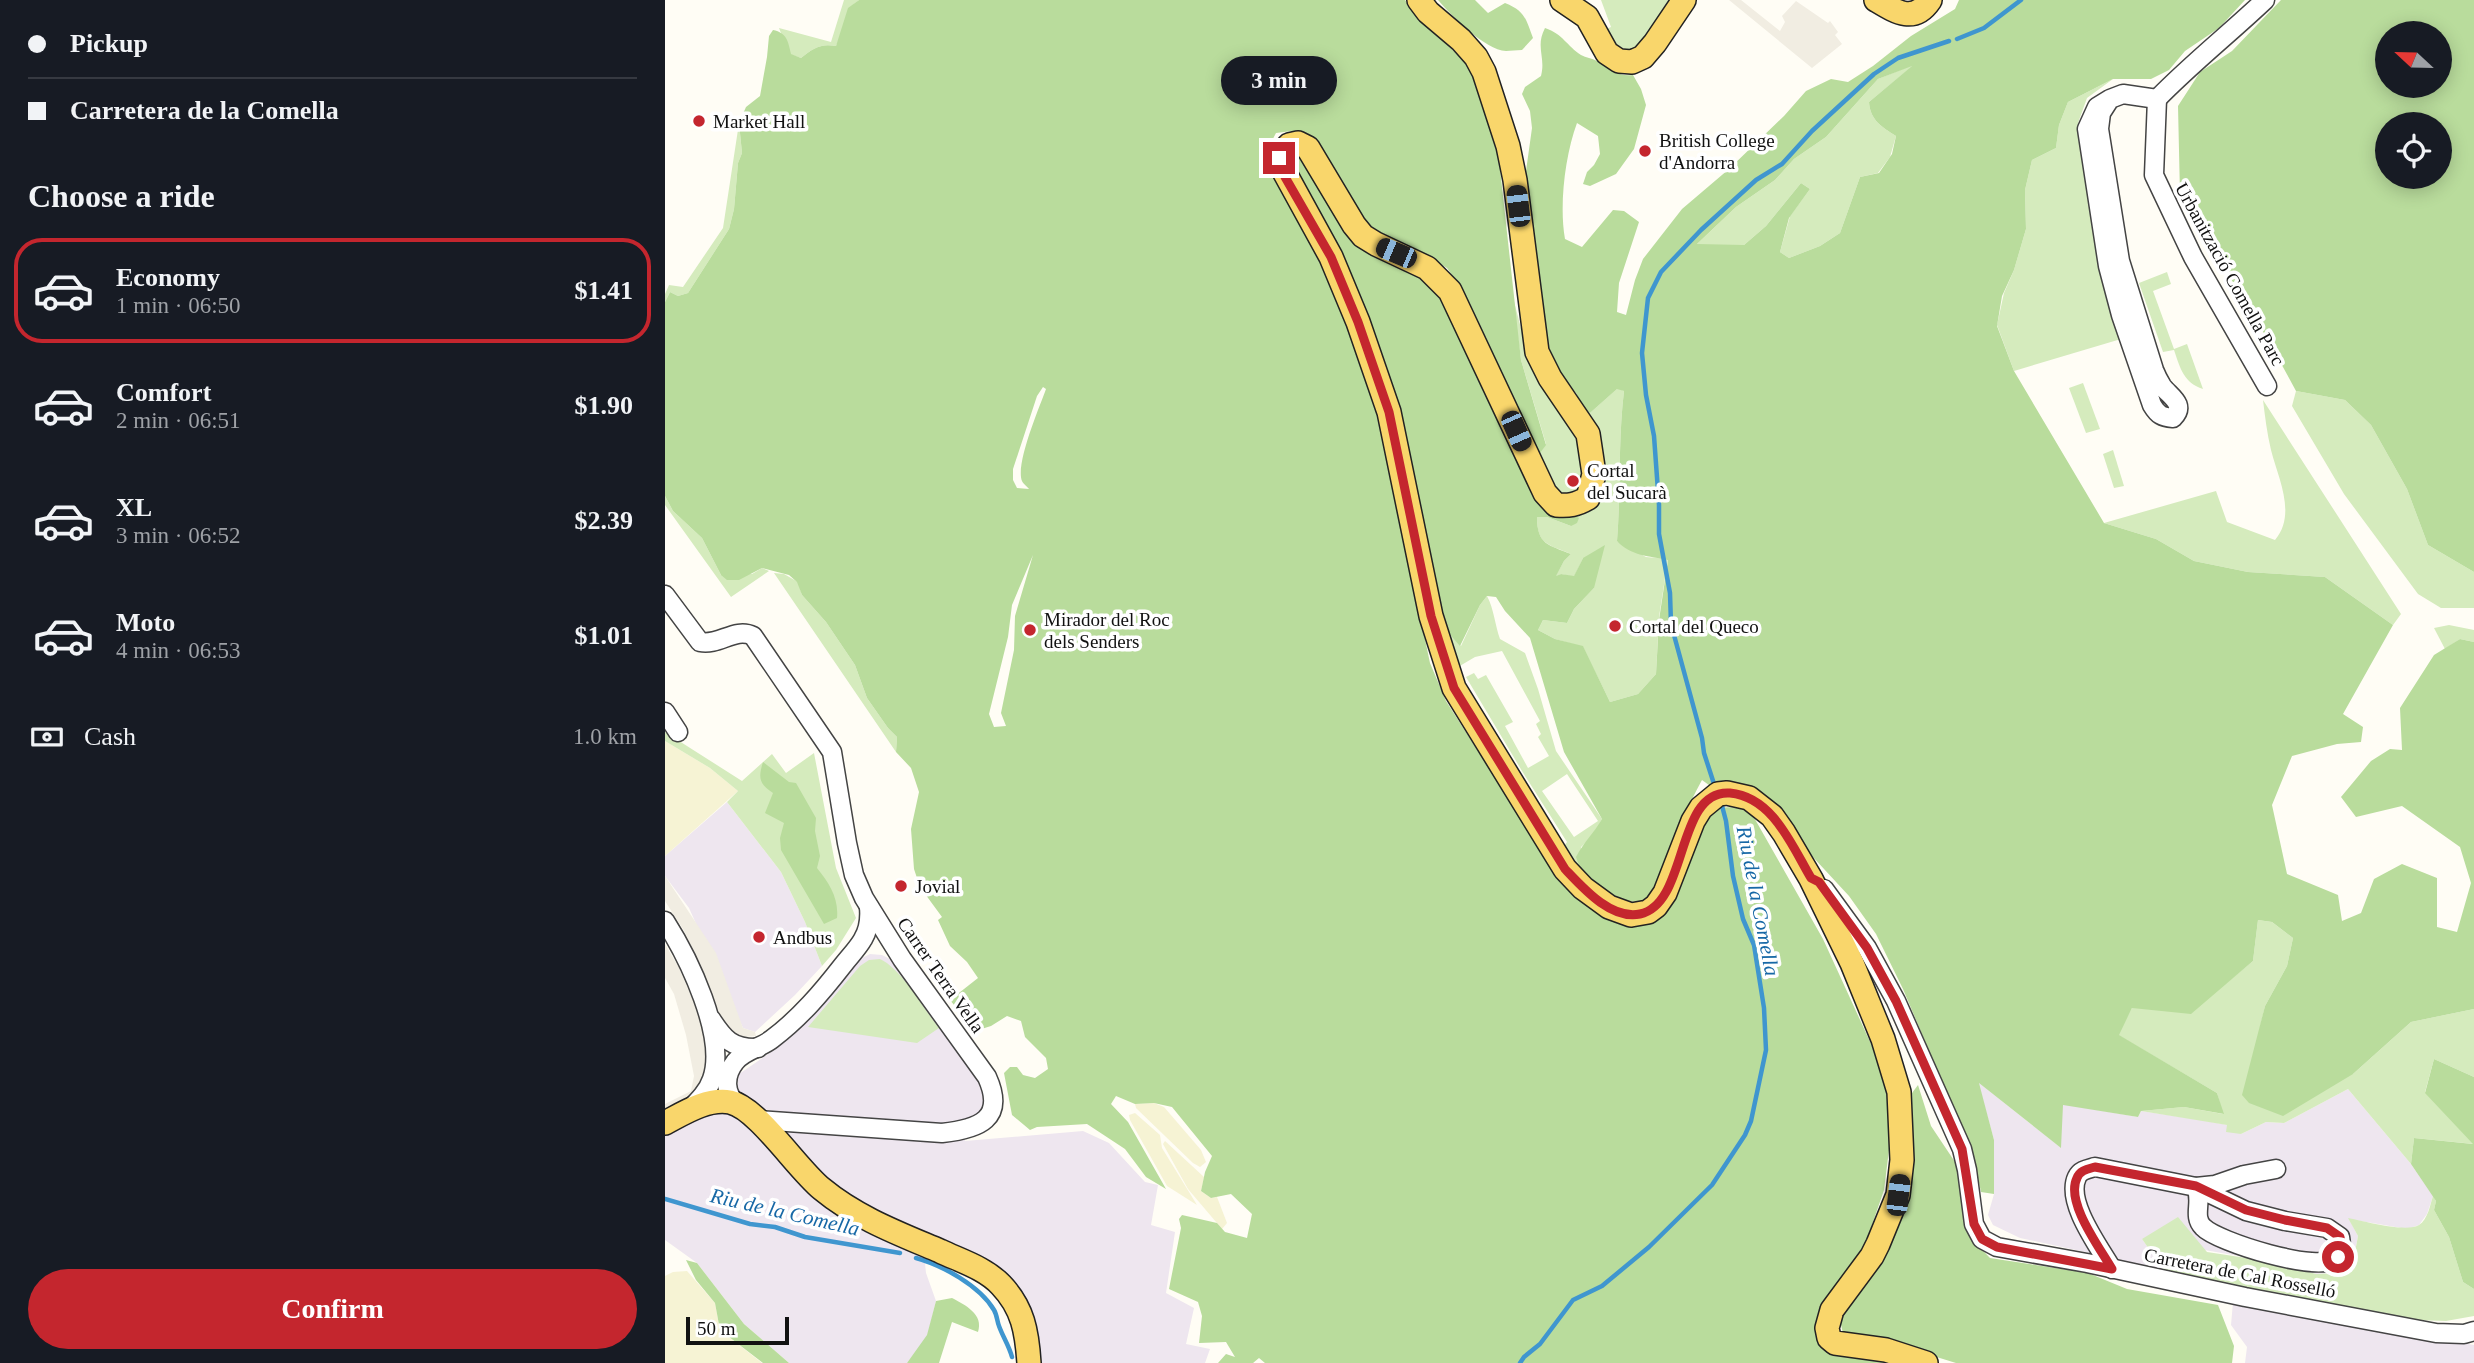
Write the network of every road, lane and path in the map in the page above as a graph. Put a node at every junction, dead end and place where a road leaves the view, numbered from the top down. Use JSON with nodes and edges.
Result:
{"nodes":[{"id":1,"x":1419,"y":0,"type":"edge"},
{"id":2,"x":1562,"y":0,"type":"edge"},
{"id":3,"x":1684,"y":0,"type":"edge"},
{"id":4,"x":1876,"y":0,"type":"edge"},
{"id":5,"x":1930,"y":0,"type":"edge"},
{"id":6,"x":2265,"y":0,"type":"edge"},
{"id":7,"x":2110,"y":99,"type":"junction"},
{"id":8,"x":2157,"y":99,"type":"junction"},
{"id":9,"x":2267,"y":386,"type":"dead end"},
{"id":10,"x":665,"y":595,"type":"edge"},
{"id":11,"x":665,"y":712,"type":"edge"},
{"id":12,"x":678,"y":732,"type":"dead end"},
{"id":13,"x":1811,"y":878,"type":"junction"},
{"id":14,"x":869,"y":907,"type":"junction"},
{"id":15,"x":665,"y":921,"type":"edge"},
{"id":16,"x":902,"y":959,"type":"junction"},
{"id":17,"x":842,"y":967,"type":"junction"},
{"id":18,"x":708,"y":1015,"type":"junction"},
{"id":19,"x":758,"y":1048,"type":"junction"},
{"id":20,"x":713,"y":1077,"type":"junction"},
{"id":21,"x":738,"y":1105,"type":"junction"},
{"id":22,"x":687,"y":1111,"type":"junction"},
{"id":23,"x":759,"y":1119,"type":"junction"},
{"id":24,"x":665,"y":1123,"type":"edge"},
{"id":25,"x":2276,"y":1169,"type":"dead end"},
{"id":26,"x":2196,"y":1186,"type":"junction"},
{"id":27,"x":2112,"y":1269,"type":"junction"},
{"id":28,"x":2474,"y":1331,"type":"edge"},
{"id":29,"x":1029,"y":1363,"type":"edge"},
{"id":30,"x":1926,"y":1363,"type":"edge"}],
"edges":[{"from":1,"to":13,"type":"main road"},
{"from":2,"to":3,"type":"main road"},
{"from":4,"to":5,"type":"main road"},
{"from":6,"to":8,"type":"street"},
{"from":7,"to":7,"type":"street"},
{"from":7,"to":8,"type":"street"},
{"from":8,"to":9,"type":"street","name":"Urbanització Comella Parc"},
{"from":10,"to":14,"type":"street","name":"Carrer Terra Vella"},
{"from":11,"to":12,"type":"street"},
{"from":13,"to":27,"type":"street","name":"Carretera de Cal Rosselló"},
{"from":13,"to":30,"type":"main road"},
{"from":14,"to":16,"type":"street","name":"Carrer Terra Vella"},
{"from":14,"to":17,"type":"street"},
{"from":15,"to":18,"type":"street"},
{"from":16,"to":17,"type":"street"},
{"from":16,"to":23,"type":"street","name":"Carrer Terra Vella"},
{"from":17,"to":19,"type":"street"},
{"from":18,"to":19,"type":"street"},
{"from":18,"to":20,"type":"street"},
{"from":19,"to":20,"type":"street"},
{"from":19,"to":21,"type":"street"},
{"from":20,"to":22,"type":"street"},
{"from":21,"to":22,"type":"main road"},
{"from":21,"to":23,"type":"main road"},
{"from":22,"to":24,"type":"main road"},
{"from":23,"to":29,"type":"main road"},
{"from":25,"to":26,"type":"street"},
{"from":26,"to":26,"type":"street"},
{"from":26,"to":27,"type":"street"},
{"from":27,"to":28,"type":"street","name":"Carretera de Cal Rosselló"}]}
